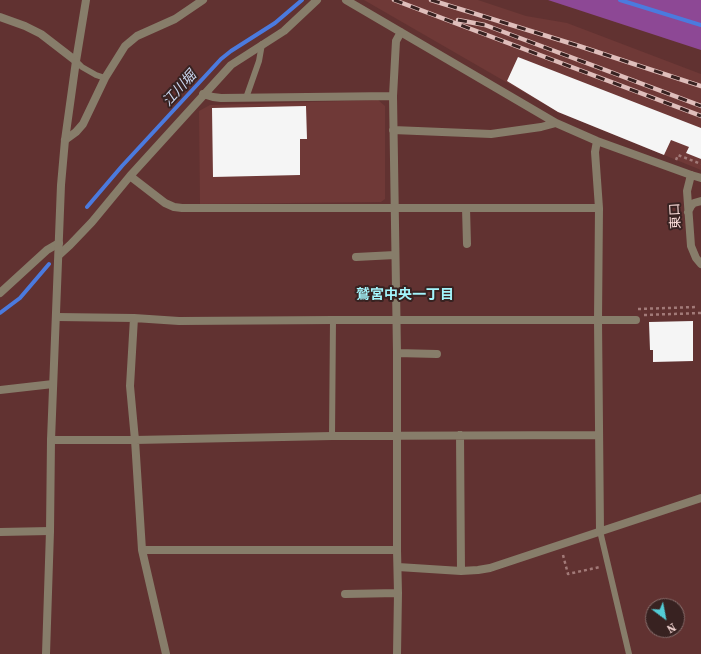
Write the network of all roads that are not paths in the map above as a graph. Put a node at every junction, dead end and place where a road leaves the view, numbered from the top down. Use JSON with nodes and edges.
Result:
{"nodes":[{"id":1,"x":86,"y":0,"type":"edge"},
{"id":2,"x":203,"y":0,"type":"edge"},
{"id":3,"x":317,"y":0,"type":"edge"},
{"id":4,"x":346,"y":0,"type":"edge"},
{"id":5,"x":0,"y":17,"type":"edge"},
{"id":6,"x":401,"y":32,"type":"junction"},
{"id":7,"x":262,"y":44,"type":"junction"},
{"id":8,"x":76,"y":61,"type":"junction"},
{"id":9,"x":105,"y":78,"type":"junction"},
{"id":10,"x":204,"y":94,"type":"junction"},
{"id":11,"x":393,"y":96,"type":"junction"},
{"id":12,"x":246,"y":98,"type":"junction"},
{"id":13,"x":556,"y":123,"type":"junction"},
{"id":14,"x":393,"y":130,"type":"junction"},
{"id":15,"x":65,"y":140,"type":"junction"},
{"id":16,"x":597,"y":141,"type":"junction"},
{"id":17,"x":691,"y":175,"type":"junction"},
{"id":18,"x":130,"y":176,"type":"junction"},
{"id":19,"x":701,"y":178,"type":"edge"},
{"id":20,"x":701,"y":201,"type":"edge"},
{"id":21,"x":394,"y":208,"type":"junction"},
{"id":22,"x":466,"y":208,"type":"junction"},
{"id":23,"x":599,"y":208,"type":"junction"},
{"id":24,"x":688,"y":213,"type":"junction"},
{"id":25,"x":59,"y":244,"type":"junction"},
{"id":26,"x":466,"y":244,"type":"dead end"},
{"id":27,"x":59,"y":255,"type":"junction"},
{"id":28,"x":395,"y":255,"type":"junction"},
{"id":29,"x":356,"y":257,"type":"dead end"},
{"id":30,"x":701,"y":264,"type":"edge"},
{"id":31,"x":0,"y":293,"type":"edge"},
{"id":32,"x":57,"y":317,"type":"junction"},
{"id":33,"x":134,"y":318,"type":"junction"},
{"id":34,"x":333,"y":320,"type":"junction"},
{"id":35,"x":396,"y":320,"type":"junction"},
{"id":36,"x":598,"y":320,"type":"junction"},
{"id":37,"x":636,"y":320,"type":"road end"},
{"id":38,"x":397,"y":353,"type":"junction"},
{"id":39,"x":438,"y":354,"type":"dead end"},
{"id":40,"x":53,"y":384,"type":"junction"},
{"id":41,"x":0,"y":390,"type":"edge"},
{"id":42,"x":460,"y":435,"type":"junction"},
{"id":43,"x":598,"y":435,"type":"junction"},
{"id":44,"x":332,"y":436,"type":"junction"},
{"id":45,"x":396,"y":436,"type":"junction"},
{"id":46,"x":51,"y":440,"type":"junction"},
{"id":47,"x":135,"y":440,"type":"junction"},
{"id":48,"x":701,"y":498,"type":"edge"},
{"id":49,"x":50,"y":531,"type":"junction"},
{"id":50,"x":600,"y":531,"type":"junction"},
{"id":51,"x":0,"y":532,"type":"edge"},
{"id":52,"x":142,"y":550,"type":"junction"},
{"id":53,"x":397,"y":550,"type":"junction"},
{"id":54,"x":398,"y":567,"type":"junction"},
{"id":55,"x":460,"y":571,"type":"junction"},
{"id":56,"x":398,"y":593,"type":"junction"},
{"id":57,"x":345,"y":594,"type":"dead end"},
{"id":58,"x":46,"y":654,"type":"edge"},
{"id":59,"x":166,"y":654,"type":"edge"},
{"id":60,"x":397,"y":654,"type":"edge"},
{"id":61,"x":629,"y":654,"type":"edge"}],
"edges":[{"from":1,"to":8,"type":"street"},
{"from":2,"to":9,"type":"street"},
{"from":3,"to":7,"type":"street"},
{"from":4,"to":6,"type":"street"},
{"from":5,"to":8,"type":"street"},
{"from":6,"to":11,"type":"street"},
{"from":6,"to":13,"type":"street"},
{"from":7,"to":10,"type":"street"},
{"from":7,"to":12,"type":"lane"},
{"from":8,"to":9,"type":"lane"},
{"from":8,"to":15,"type":"street"},
{"from":9,"to":15,"type":"street"},
{"from":10,"to":12,"type":"street"},
{"from":10,"to":18,"type":"street"},
{"from":11,"to":12,"type":"street"},
{"from":11,"to":14,"type":"street"},
{"from":13,"to":14,"type":"street"},
{"from":13,"to":16,"type":"street"},
{"from":14,"to":21,"type":"street"},
{"from":15,"to":25,"type":"street"},
{"from":16,"to":17,"type":"street"},
{"from":16,"to":23,"type":"street"},
{"from":17,"to":19,"type":"street"},
{"from":17,"to":24,"type":"street","name":"東口"},
{"from":18,"to":21,"type":"street"},
{"from":18,"to":27,"type":"street"},
{"from":20,"to":24,"type":"street"},
{"from":21,"to":22,"type":"street"},
{"from":21,"to":28,"type":"street"},
{"from":22,"to":23,"type":"street"},
{"from":22,"to":26,"type":"street"},
{"from":23,"to":36,"type":"street"},
{"from":24,"to":30,"type":"street","name":"東口"},
{"from":25,"to":27,"type":"street"},
{"from":25,"to":31,"type":"street"},
{"from":27,"to":32,"type":"street"},
{"from":28,"to":29,"type":"street"},
{"from":28,"to":35,"type":"street"},
{"from":32,"to":33,"type":"street"},
{"from":32,"to":40,"type":"street"},
{"from":33,"to":34,"type":"street"},
{"from":33,"to":47,"type":"street"},
{"from":34,"to":35,"type":"street"},
{"from":34,"to":44,"type":"lane"},
{"from":35,"to":36,"type":"street"},
{"from":35,"to":38,"type":"street"},
{"from":36,"to":37,"type":"street"},
{"from":36,"to":43,"type":"street"},
{"from":38,"to":39,"type":"street"},
{"from":38,"to":45,"type":"street"},
{"from":40,"to":41,"type":"street"},
{"from":40,"to":46,"type":"street"},
{"from":42,"to":43,"type":"street"},
{"from":42,"to":45,"type":"street"},
{"from":42,"to":55,"type":"street"},
{"from":43,"to":50,"type":"street"},
{"from":44,"to":45,"type":"street"},
{"from":44,"to":47,"type":"street"},
{"from":45,"to":53,"type":"street"},
{"from":46,"to":47,"type":"street"},
{"from":46,"to":49,"type":"street"},
{"from":47,"to":52,"type":"street"},
{"from":48,"to":50,"type":"street"},
{"from":49,"to":51,"type":"street"},
{"from":49,"to":58,"type":"street"},
{"from":50,"to":55,"type":"street"},
{"from":50,"to":61,"type":"lane"},
{"from":52,"to":53,"type":"street"},
{"from":52,"to":59,"type":"street"},
{"from":53,"to":54,"type":"street"},
{"from":54,"to":55,"type":"street"},
{"from":54,"to":56,"type":"street"},
{"from":56,"to":57,"type":"street"},
{"from":56,"to":60,"type":"street"}]}
